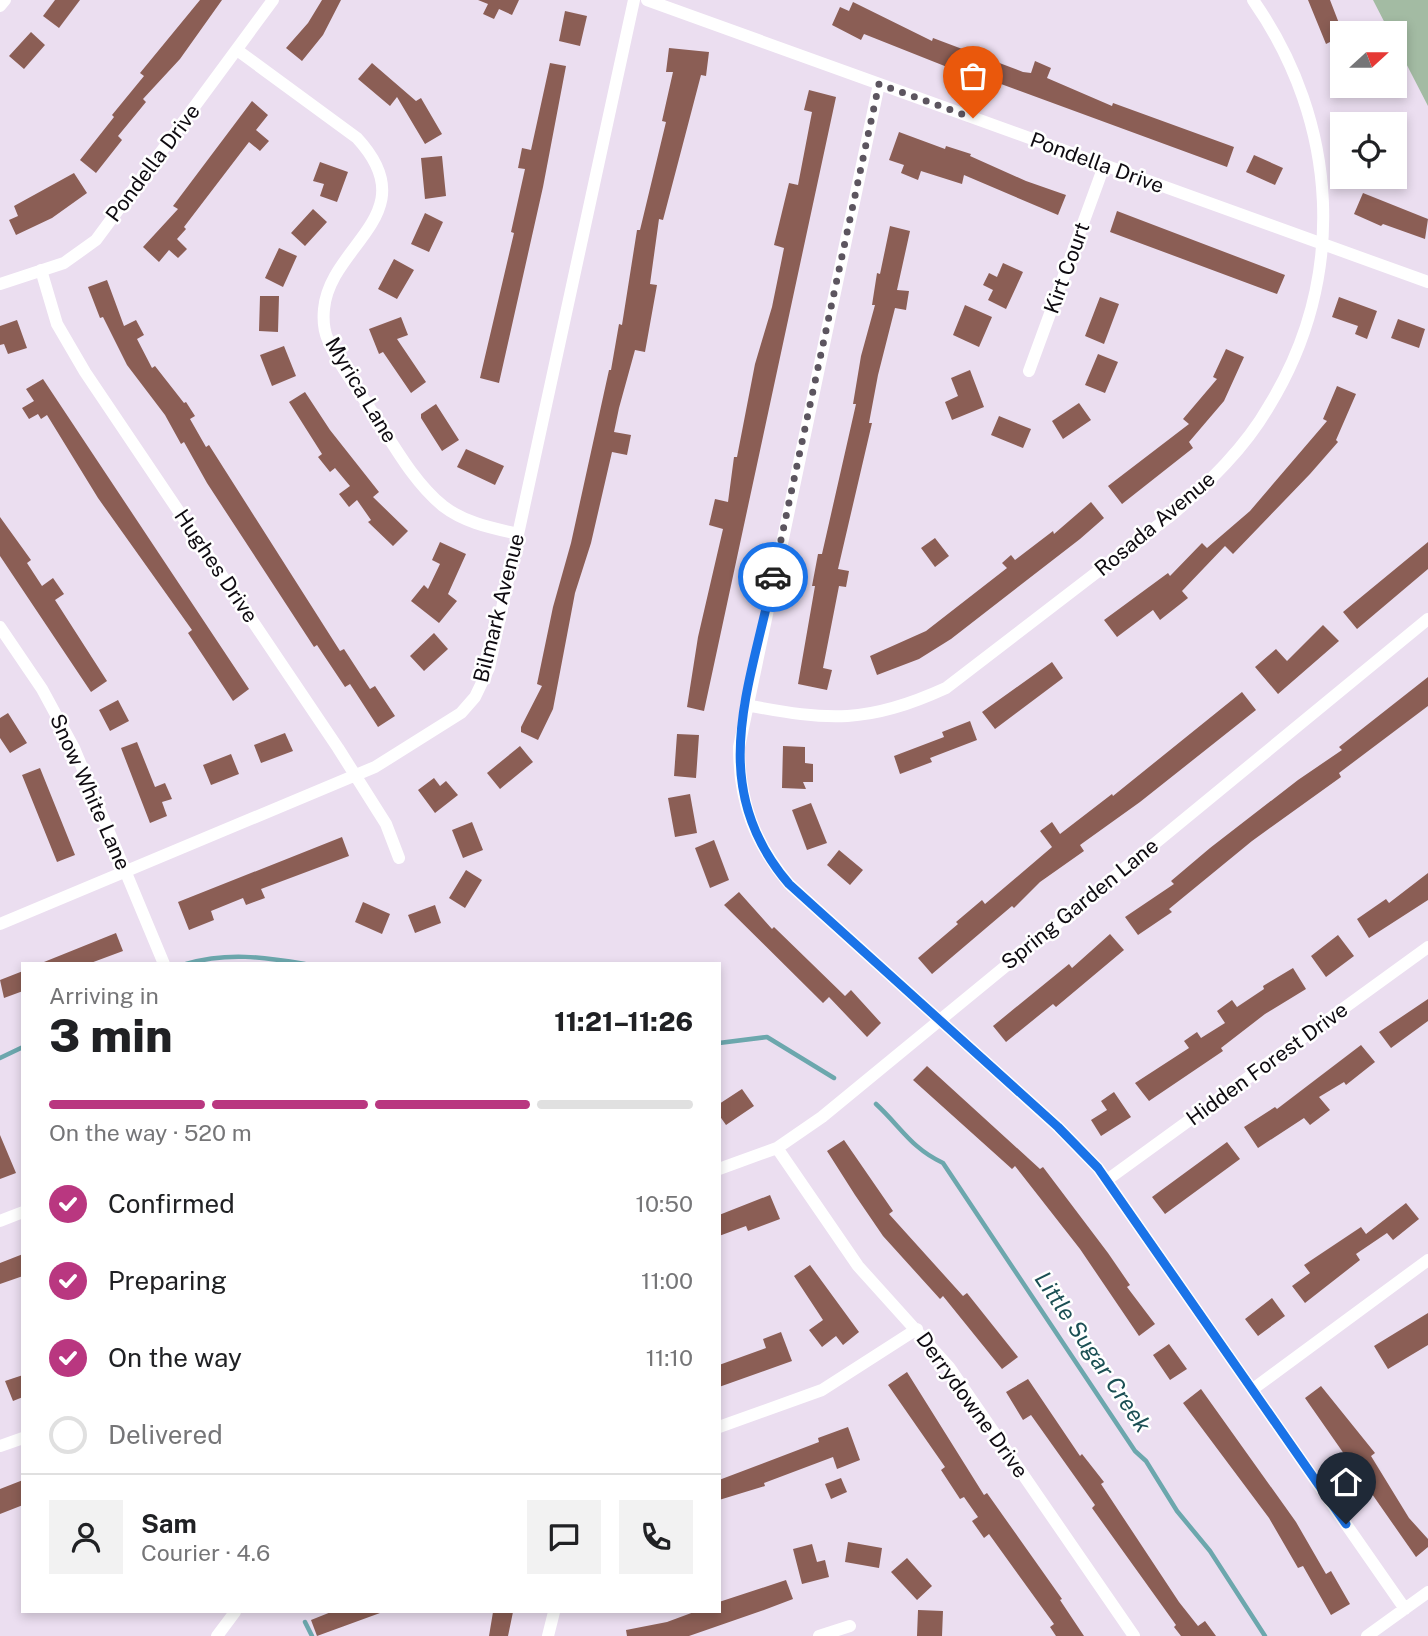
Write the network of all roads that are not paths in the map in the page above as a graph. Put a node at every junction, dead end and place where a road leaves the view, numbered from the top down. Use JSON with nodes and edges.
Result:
{"nodes":[{"id":1,"x":5,"y":0,"type":"edge"},
{"id":2,"x":273,"y":0,"type":"edge"},
{"id":3,"x":634,"y":0,"type":"edge"},
{"id":4,"x":648,"y":0,"type":"edge"},
{"id":5,"x":1252,"y":0,"type":"edge"},
{"id":6,"x":0,"y":6,"type":"edge"},
{"id":7,"x":237,"y":50,"type":"junction"},
{"id":8,"x":879,"y":84,"type":"junction"},
{"id":9,"x":1104,"y":166,"type":"junction"},
{"id":10,"x":1323,"y":245,"type":"junction"},
{"id":11,"x":40,"y":270,"type":"junction"},
{"id":12,"x":1428,"y":282,"type":"edge"},
{"id":13,"x":0,"y":284,"type":"edge"},
{"id":14,"x":1029,"y":371,"type":"dead end"},
{"id":15,"x":518,"y":534,"type":"junction"},
{"id":16,"x":1428,"y":619,"type":"edge"},
{"id":17,"x":0,"y":627,"type":"edge"},
{"id":18,"x":746,"y":705,"type":"junction"},
{"id":19,"x":355,"y":776,"type":"junction"},
{"id":20,"x":399,"y":859,"type":"dead end"},
{"id":21,"x":127,"y":873,"type":"junction"},
{"id":22,"x":0,"y":924,"type":"edge"},
{"id":23,"x":1428,"y":947,"type":"edge"},
{"id":24,"x":163,"y":962,"type":"edge"},
{"id":25,"x":940,"y":1019,"type":"junction"},
{"id":26,"x":777,"y":1148,"type":"junction"},
{"id":27,"x":721,"y":1168,"type":"edge"},
{"id":28,"x":1107,"y":1180,"type":"junction"},
{"id":29,"x":21,"y":1213,"type":"edge"},
{"id":30,"x":0,"y":1221,"type":"edge"},
{"id":31,"x":1428,"y":1260,"type":"edge"},
{"id":32,"x":917,"y":1329,"type":"junction"},
{"id":33,"x":1253,"y":1389,"type":"junction"},
{"id":34,"x":721,"y":1426,"type":"edge"},
{"id":35,"x":21,"y":1439,"type":"edge"},
{"id":36,"x":0,"y":1446,"type":"edge"},
{"id":37,"x":1428,"y":1592,"type":"edge"},
{"id":38,"x":1405,"y":1609,"type":"junction"},
{"id":39,"x":234,"y":1613,"type":"edge"},
{"id":40,"x":554,"y":1613,"type":"edge"},
{"id":41,"x":850,"y":1626,"type":"dead end"},
{"id":42,"x":217,"y":1636,"type":"edge"},
{"id":43,"x":548,"y":1636,"type":"edge"},
{"id":44,"x":819,"y":1636,"type":"edge"},
{"id":45,"x":1134,"y":1636,"type":"edge"},
{"id":46,"x":1367,"y":1636,"type":"edge"}],
"edges":[{"from":1,"to":6,"type":"street"},
{"from":2,"to":7,"type":"street","name":"Pondella Drive"},
{"from":3,"to":15,"type":"street","name":"Bilmark Avenue"},
{"from":4,"to":8,"type":"street","name":"Pondella Drive"},
{"from":5,"to":10,"type":"street","name":"Rosada Avenue"},
{"from":7,"to":11,"type":"street","name":"Pondella Drive"},
{"from":7,"to":15,"type":"street","name":"Myrica Lane"},
{"from":8,"to":9,"type":"street","name":"Pondella Drive"},
{"from":8,"to":18,"type":"street"},
{"from":9,"to":10,"type":"street","name":"Pondella Drive"},
{"from":9,"to":14,"type":"street","name":"Kirt Court"},
{"from":10,"to":12,"type":"street","name":"Pondella Drive"},
{"from":10,"to":18,"type":"street","name":"Rosada Avenue"},
{"from":11,"to":13,"type":"street","name":"Pondella Drive"},
{"from":11,"to":19,"type":"street","name":"Hughes Drive"},
{"from":15,"to":19,"type":"street","name":"Bilmark Avenue"},
{"from":16,"to":25,"type":"street","name":"Spring Garden Lane"},
{"from":17,"to":21,"type":"street","name":"Snow White Lane"},
{"from":18,"to":25,"type":"street"},
{"from":19,"to":20,"type":"street","name":"Hughes Drive"},
{"from":19,"to":21,"type":"street","name":"Bilmark Avenue"},
{"from":21,"to":22,"type":"street","name":"Bilmark Avenue"},
{"from":21,"to":24,"type":"street","name":"Snow White Lane"},
{"from":23,"to":28,"type":"street","name":"Hidden Forest Drive"},
{"from":25,"to":26,"type":"street","name":"Spring Garden Lane"},
{"from":25,"to":28,"type":"street"},
{"from":26,"to":27,"type":"street","name":"Spring Garden Lane"},
{"from":26,"to":32,"type":"street","name":"Derrydowne Drive"},
{"from":28,"to":33,"type":"street"},
{"from":29,"to":30,"type":"street"},
{"from":31,"to":33,"type":"street"},
{"from":32,"to":34,"type":"street"},
{"from":32,"to":45,"type":"street","name":"Derrydowne Drive"},
{"from":33,"to":38,"type":"street"},
{"from":35,"to":36,"type":"street"},
{"from":37,"to":38,"type":"street"},
{"from":38,"to":46,"type":"street"},
{"from":39,"to":42,"type":"street"},
{"from":40,"to":43,"type":"street"},
{"from":41,"to":44,"type":"street"}]}
